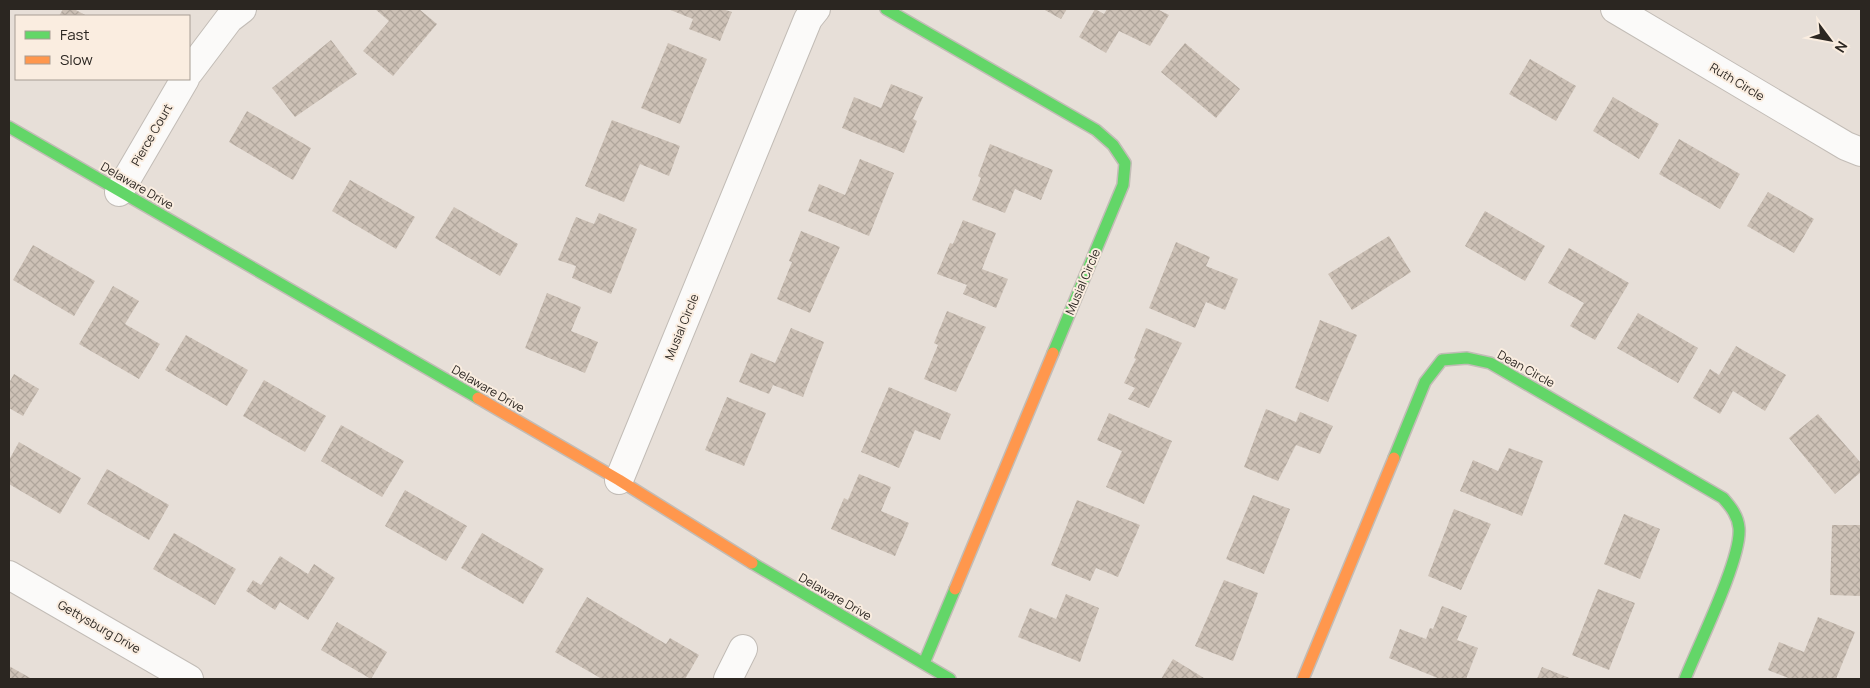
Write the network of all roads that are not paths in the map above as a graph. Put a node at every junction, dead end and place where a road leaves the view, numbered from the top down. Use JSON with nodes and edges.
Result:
{"nodes":[{"id":1,"x":242,"y":9,"type":"edge"},
{"id":2,"x":816,"y":9,"type":"edge"},
{"id":3,"x":886,"y":9,"type":"edge"},
{"id":4,"x":1615,"y":9,"type":"edge"},
{"id":5,"x":190,"y":71,"type":"edge"},
{"id":6,"x":184,"y":80,"type":"edge"},
{"id":7,"x":9,"y":127,"type":"edge"},
{"id":8,"x":1861,"y":152,"type":"edge"},
{"id":9,"x":119,"y":192,"type":"junction"},
{"id":10,"x":619,"y":480,"type":"junction"},
{"id":11,"x":9,"y":575,"type":"edge"},
{"id":12,"x":742,"y":649,"type":"dead end"},
{"id":13,"x":924,"y":664,"type":"junction"},
{"id":14,"x":189,"y":679,"type":"edge"},
{"id":15,"x":728,"y":679,"type":"edge"},
{"id":16,"x":950,"y":679,"type":"edge"},
{"id":17,"x":1303,"y":679,"type":"edge"},
{"id":18,"x":1685,"y":679,"type":"edge"}],
"edges":[{"from":1,"to":5,"type":"street"},
{"from":2,"to":10,"type":"street","name":"Musial Circle"},
{"from":3,"to":13,"type":"street","name":"Musial Circle"},
{"from":4,"to":8,"type":"street","name":"Ruth Circle"},
{"from":6,"to":9,"type":"street","name":"Pierce Court"},
{"from":7,"to":9,"type":"street","name":"Delaware Drive"},
{"from":9,"to":10,"type":"street","name":"Delaware Drive"},
{"from":10,"to":13,"type":"street","name":"Delaware Drive"},
{"from":11,"to":14,"type":"street","name":"Gettysburg Drive"},
{"from":12,"to":15,"type":"street"},
{"from":13,"to":16,"type":"street","name":"Delaware Drive"},
{"from":17,"to":18,"type":"street","name":"Dean Circle"}]}
